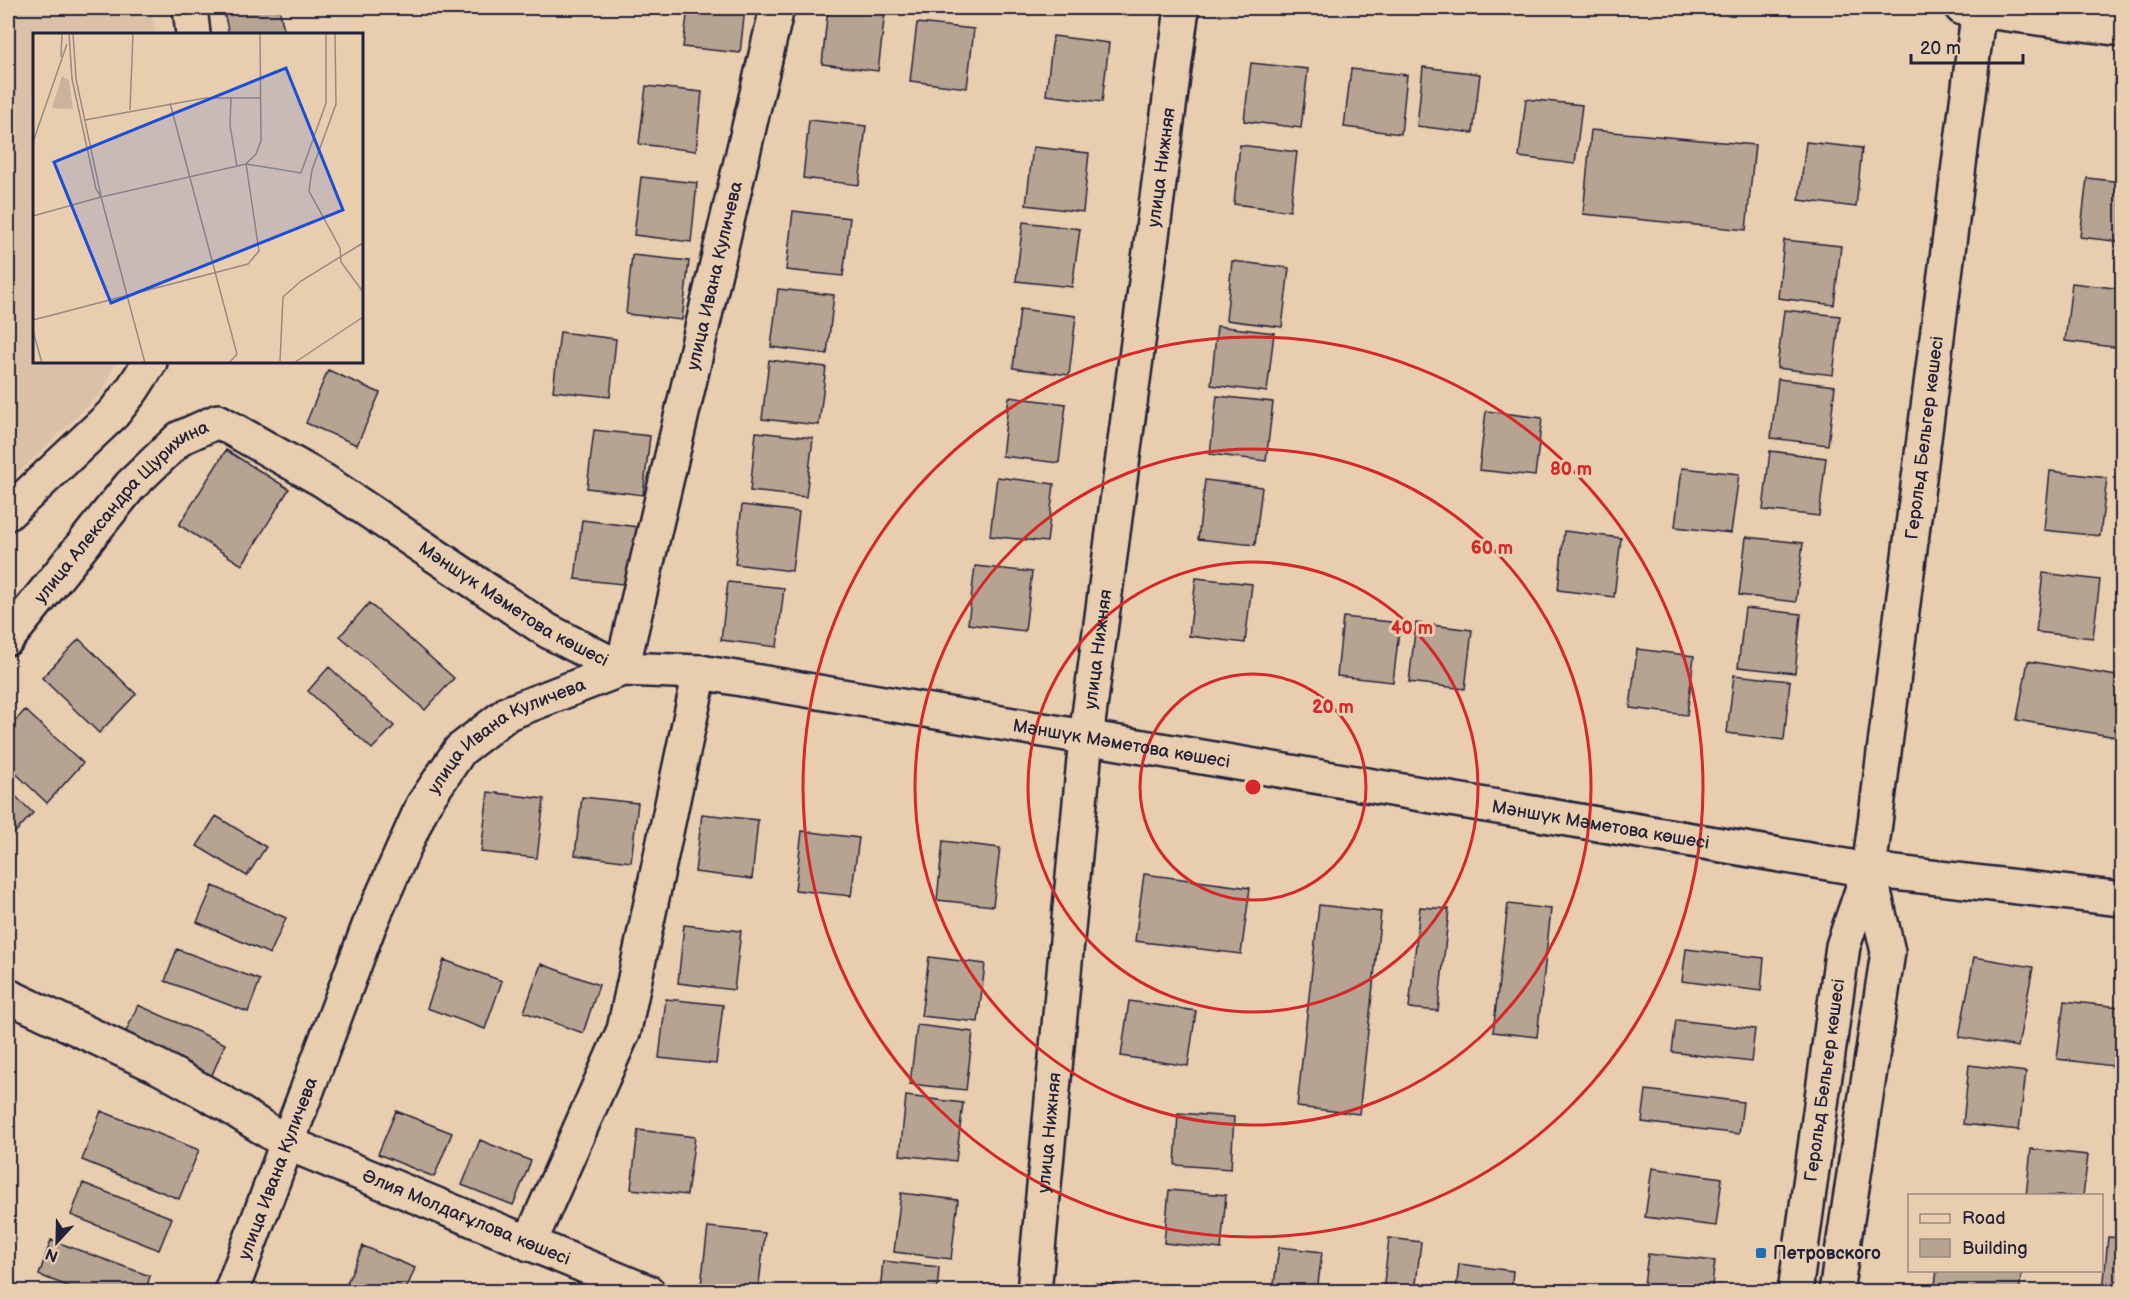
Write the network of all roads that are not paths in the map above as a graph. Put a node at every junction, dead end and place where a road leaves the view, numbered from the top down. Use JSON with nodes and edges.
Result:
{"nodes":[{"id":1,"x":190,"y":8,"type":"edge"},
{"id":2,"x":777,"y":8,"type":"edge"},
{"id":3,"x":1182,"y":8,"type":"edge"},
{"id":4,"x":1974,"y":8,"type":"edge"},
{"id":5,"x":2122,"y":29,"type":"edge"},
{"id":6,"x":193,"y":33,"type":"edge"},
{"id":7,"x":149,"y":363,"type":"edge"},
{"id":8,"x":219,"y":421,"type":"joint"},
{"id":9,"x":8,"y":513,"type":"edge"},
{"id":10,"x":8,"y":638,"type":"edge"},
{"id":11,"x":621,"y":669,"type":"junction"},
{"id":12,"x":700,"y":672,"type":"junction"},
{"id":13,"x":1086,"y":738,"type":"junction"},
{"id":14,"x":1869,"y":870,"type":"junction"},
{"id":15,"x":2122,"y":899,"type":"edge"},
{"id":16,"x":8,"y":996,"type":"edge"},
{"id":17,"x":287,"y":1143,"type":"junction"},
{"id":18,"x":529,"y":1244,"type":"junction"},
{"id":19,"x":231,"y":1292,"type":"edge"},
{"id":20,"x":648,"y":1292,"type":"edge"},
{"id":21,"x":1034,"y":1292,"type":"edge"},
{"id":22,"x":1795,"y":1292,"type":"edge"},
{"id":23,"x":1836,"y":1292,"type":"edge"}],
"edges":[{"from":1,"to":6,"type":"street"},
{"from":2,"to":11,"type":"street","name":"улица Ивана Куличева"},
{"from":3,"to":13,"type":"street","name":"улица Нижняя"},
{"from":4,"to":5,"type":"street"},
{"from":4,"to":14,"type":"street","name":"Герольд Бельгер көшесі"},
{"from":7,"to":9,"type":"street"},
{"from":8,"to":10,"type":"street","name":"улица Александра Щурихина"},
{"from":8,"to":11,"type":"street","name":"Мәншүк Мәметова көшесі"},
{"from":11,"to":12,"type":"street","name":"Мәншүк Мәметова көшесі"},
{"from":11,"to":17,"type":"street","name":"улица Ивана Куличева"},
{"from":12,"to":13,"type":"street","name":"Мәншүк Мәметова көшесі"},
{"from":12,"to":18,"type":"street"},
{"from":13,"to":14,"type":"street","name":"Мәншүк Мәметова көшесі"},
{"from":13,"to":21,"type":"street","name":"улица Нижняя"},
{"from":14,"to":15,"type":"street","name":"Мәншүк Мәметова көшесі"},
{"from":14,"to":22,"type":"street","name":"Герольд Бельгер көшесі"},
{"from":14,"to":23,"type":"street","name":"Герольд Бельгер көшесі"},
{"from":16,"to":17,"type":"street","name":"Әлия Молдағұлова көшесі"},
{"from":17,"to":18,"type":"street","name":"Әлия Молдағұлова көшесі"},
{"from":17,"to":19,"type":"street","name":"улица Ивана Куличева"},
{"from":18,"to":20,"type":"street","name":"Әлия Молдағұлова көшесі"}]}
